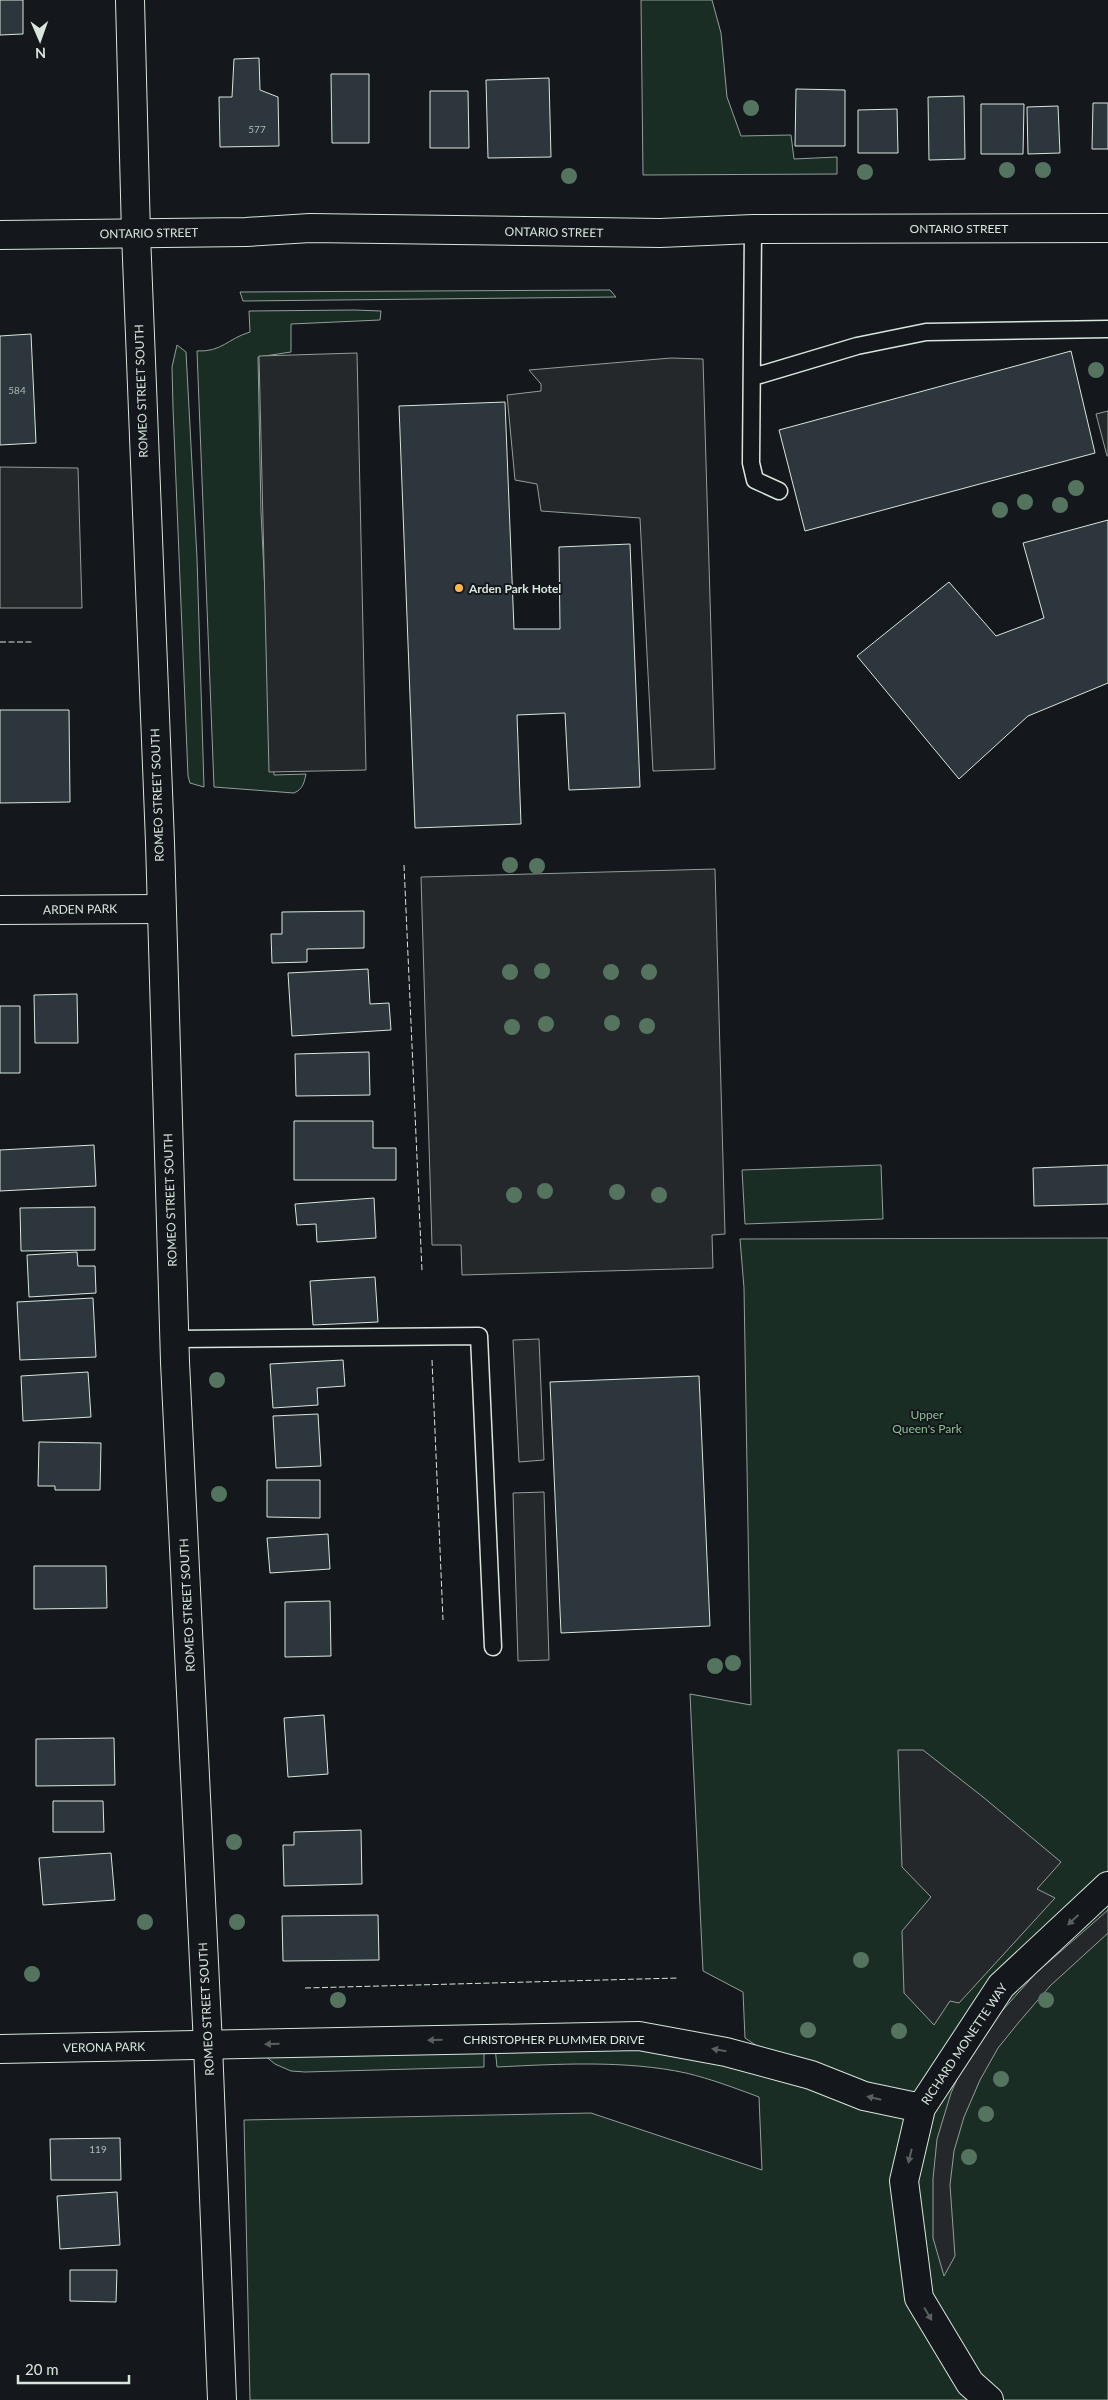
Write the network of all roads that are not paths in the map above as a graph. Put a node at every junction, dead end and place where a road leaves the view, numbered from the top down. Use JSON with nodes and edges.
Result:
{"nodes":[{"id":1,"x":130,"y":0,"type":"edge"},
{"id":2,"x":1108,"y":228,"type":"edge"},
{"id":3,"x":753,"y":229,"type":"junction"},
{"id":4,"x":136,"y":234,"type":"junction"},
{"id":5,"x":0,"y":235,"type":"edge"},
{"id":6,"x":1108,"y":329,"type":"edge"},
{"id":7,"x":753,"y":377,"type":"junction"},
{"id":8,"x":779,"y":491,"type":"dead end"},
{"id":9,"x":161,"y":909,"type":"junction"},
{"id":10,"x":0,"y":910,"type":"edge"},
{"id":11,"x":175,"y":1339,"type":"junction"},
{"id":12,"x":493,"y":1647,"type":"dead end"},
{"id":13,"x":1108,"y":1886,"type":"edge"},
{"id":14,"x":208,"y":2045,"type":"junction"},
{"id":15,"x":0,"y":2048,"type":"edge"},
{"id":16,"x":921,"y":2108,"type":"junction"},
{"id":17,"x":222,"y":2400,"type":"edge"},
{"id":18,"x":990,"y":2400,"type":"edge"}],
"edges":[{"from":1,"to":4,"type":"main road","name":"ROMEO STREET SOUTH"},
{"from":2,"to":3,"type":"main road","name":"ONTARIO STREET"},
{"from":3,"to":4,"type":"main road","name":"ONTARIO STREET"},
{"from":3,"to":7,"type":"lane"},
{"from":4,"to":5,"type":"main road","name":"ONTARIO STREET"},
{"from":4,"to":9,"type":"main road","name":"ROMEO STREET SOUTH"},
{"from":6,"to":7,"type":"lane"},
{"from":7,"to":8,"type":"lane"},
{"from":9,"to":10,"type":"main road","name":"ARDEN PARK"},
{"from":9,"to":11,"type":"main road","name":"ROMEO STREET SOUTH"},
{"from":11,"to":12,"type":"lane"},
{"from":11,"to":14,"type":"main road","name":"ROMEO STREET SOUTH"},
{"from":13,"to":16,"type":"main road","name":"RICHARD MONETTE WAY","one_way":true},
{"from":14,"to":15,"type":"main road","name":"VERONA PARK"},
{"from":16,"to":14,"type":"main road","name":"CHRISTOPHER PLUMMER DRIVE","one_way":true},
{"from":14,"to":17,"type":"main road","name":"ROMEO STREET SOUTH"},
{"from":16,"to":18,"type":"main road","name":"RICHARD MONETTE WAY","one_way":true}]}
